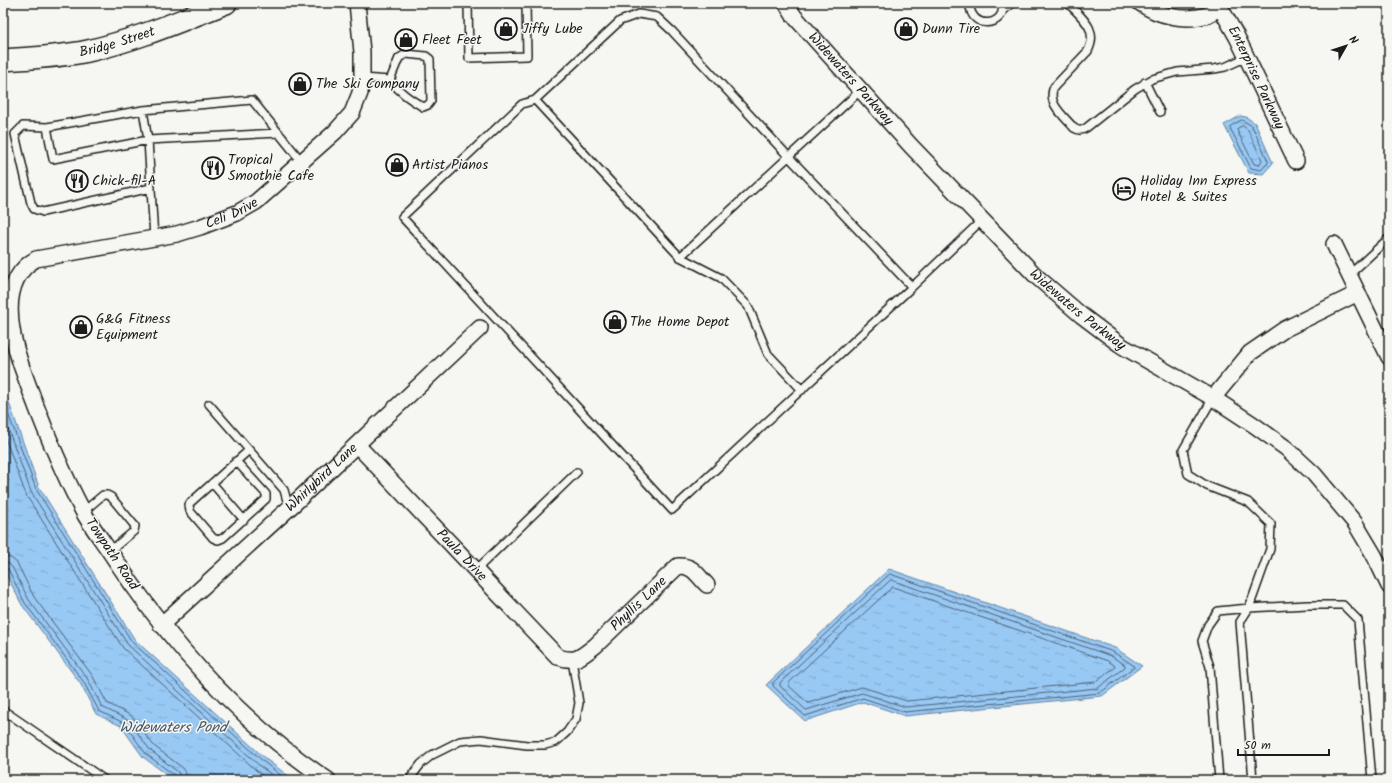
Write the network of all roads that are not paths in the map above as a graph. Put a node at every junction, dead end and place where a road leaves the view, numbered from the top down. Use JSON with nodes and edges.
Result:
{"nodes":[{"id":1,"x":226,"y":3,"type":"edge"},
{"id":2,"x":357,"y":3,"type":"edge"},
{"id":3,"x":468,"y":3,"type":"edge"},
{"id":4,"x":526,"y":3,"type":"edge"},
{"id":5,"x":786,"y":3,"type":"edge"},
{"id":6,"x":970,"y":3,"type":"edge"},
{"id":7,"x":1003,"y":3,"type":"edge"},
{"id":8,"x":1013,"y":3,"type":"edge"},
{"id":9,"x":1068,"y":3,"type":"edge"},
{"id":10,"x":1140,"y":3,"type":"edge"},
{"id":11,"x":1223,"y":5,"type":"edge"},
{"id":12,"x":1002,"y":11,"type":"junction"},
{"id":13,"x":1247,"y":57,"type":"junction"},
{"id":14,"x":3,"y":60,"type":"edge"},
{"id":15,"x":362,"y":78,"type":"junction"},
{"id":16,"x":390,"y":80,"type":"junction"},
{"id":17,"x":1145,"y":82,"type":"junction"},
{"id":18,"x":860,"y":90,"type":"junction"},
{"id":19,"x":535,"y":100,"type":"junction"},
{"id":20,"x":143,"y":110,"type":"junction"},
{"id":21,"x":1160,"y":112,"type":"dead end"},
{"id":22,"x":48,"y":128,"type":"junction"},
{"id":23,"x":279,"y":133,"type":"junction"},
{"id":24,"x":148,"y":140,"type":"junction"},
{"id":25,"x":788,"y":156,"type":"junction"},
{"id":26,"x":1296,"y":161,"type":"dead end"},
{"id":27,"x":302,"y":162,"type":"junction"},
{"id":28,"x":151,"y":188,"type":"junction"},
{"id":29,"x":982,"y":220,"type":"junction"},
{"id":30,"x":154,"y":238,"type":"junction"},
{"id":31,"x":1389,"y":238,"type":"edge"},
{"id":32,"x":1334,"y":244,"type":"dead end"},
{"id":33,"x":680,"y":257,"type":"junction"},
{"id":34,"x":18,"y":269,"type":"joint"},
{"id":35,"x":1349,"y":275,"type":"junction"},
{"id":36,"x":912,"y":287,"type":"junction"},
{"id":37,"x":1358,"y":293,"type":"junction"},
{"id":38,"x":480,"y":328,"type":"dead end"},
{"id":39,"x":1389,"y":357,"type":"edge"},
{"id":40,"x":802,"y":390,"type":"junction"},
{"id":41,"x":1213,"y":398,"type":"junction"},
{"id":42,"x":209,"y":404,"type":"dead end"},
{"id":43,"x":357,"y":445,"type":"junction"},
{"id":44,"x":249,"y":450,"type":"junction"},
{"id":45,"x":236,"y":461,"type":"junction"},
{"id":46,"x":577,"y":472,"type":"dead end"},
{"id":47,"x":212,"y":483,"type":"junction"},
{"id":48,"x":289,"y":509,"type":"junction"},
{"id":49,"x":84,"y":511,"type":"junction"},
{"id":50,"x":244,"y":520,"type":"junction"},
{"id":51,"x":110,"y":551,"type":"junction"},
{"id":52,"x":476,"y":570,"type":"junction"},
{"id":53,"x":706,"y":585,"type":"dead end"},
{"id":54,"x":1389,"y":586,"type":"edge"},
{"id":55,"x":1250,"y":608,"type":"junction"},
{"id":56,"x":161,"y":625,"type":"junction"},
{"id":57,"x":570,"y":660,"type":"junction"},
{"id":58,"x":3,"y":710,"type":"edge"},
{"id":59,"x":105,"y":780,"type":"edge"},
{"id":60,"x":328,"y":780,"type":"edge"},
{"id":61,"x":409,"y":780,"type":"edge"},
{"id":62,"x":1219,"y":780,"type":"edge"},
{"id":63,"x":1253,"y":780,"type":"edge"},
{"id":64,"x":1372,"y":780,"type":"edge"}],
"edges":[{"from":1,"to":14,"type":"main road","name":"Bridge Street"},
{"from":2,"to":15,"type":"street","name":"Celi Drive"},
{"from":3,"to":4,"type":"lane"},
{"from":5,"to":18,"type":"street","name":"Widewaters Parkway"},
{"from":6,"to":12,"type":"lane"},
{"from":7,"to":12,"type":"lane"},
{"from":8,"to":12,"type":"lane"},
{"from":9,"to":17,"type":"lane"},
{"from":10,"to":11,"type":"street","name":"Enterprise Parkway"},
{"from":11,"to":13,"type":"street","name":"Enterprise Parkway"},
{"from":13,"to":17,"type":"lane"},
{"from":13,"to":26,"type":"street","name":"Enterprise Parkway"},
{"from":15,"to":16,"type":"lane"},
{"from":15,"to":27,"type":"street","name":"Celi Drive"},
{"from":16,"to":16,"type":"lane"},
{"from":17,"to":21,"type":"lane"},
{"from":18,"to":25,"type":"lane"},
{"from":18,"to":29,"type":"street","name":"Widewaters Parkway"},
{"from":19,"to":25,"type":"lane"},
{"from":19,"to":33,"type":"lane"},
{"from":19,"to":40,"type":"lane"},
{"from":20,"to":22,"type":"lane"},
{"from":20,"to":23,"type":"lane"},
{"from":20,"to":24,"type":"lane"},
{"from":22,"to":24,"type":"lane"},
{"from":22,"to":28,"type":"lane"},
{"from":23,"to":24,"type":"lane"},
{"from":23,"to":27,"type":"lane"},
{"from":24,"to":28,"type":"lane"},
{"from":25,"to":33,"type":"lane"},
{"from":25,"to":36,"type":"lane"},
{"from":27,"to":30,"type":"street","name":"Celi Drive"},
{"from":28,"to":30,"type":"lane"},
{"from":29,"to":36,"type":"lane"},
{"from":29,"to":41,"type":"street","name":"Widewaters Parkway"},
{"from":30,"to":34,"type":"street","name":"Celi Drive"},
{"from":31,"to":35,"type":"lane"},
{"from":32,"to":35,"type":"street"},
{"from":33,"to":40,"type":"lane"},
{"from":34,"to":49,"type":"street","name":"Towpath Road"},
{"from":35,"to":37,"type":"street"},
{"from":36,"to":40,"type":"lane"},
{"from":37,"to":39,"type":"street"},
{"from":37,"to":41,"type":"street"},
{"from":38,"to":43,"type":"street","name":"Whirlybird Lane"},
{"from":41,"to":54,"type":"street","name":"Widewaters Parkway"},
{"from":41,"to":55,"type":"lane"},
{"from":42,"to":44,"type":"lane"},
{"from":43,"to":48,"type":"street","name":"Whirlybird Lane"},
{"from":43,"to":52,"type":"street","name":"Paula Drive"},
{"from":44,"to":45,"type":"lane"},
{"from":44,"to":48,"type":"lane"},
{"from":45,"to":47,"type":"lane"},
{"from":45,"to":50,"type":"lane"},
{"from":46,"to":52,"type":"lane"},
{"from":47,"to":50,"type":"lane"},
{"from":47,"to":50,"type":"lane"},
{"from":48,"to":56,"type":"street","name":"Whirlybird Lane"},
{"from":49,"to":51,"type":"street","name":"Towpath Road"},
{"from":49,"to":51,"type":"lane"},
{"from":51,"to":56,"type":"street","name":"Towpath Road"},
{"from":52,"to":57,"type":"street","name":"Paula Drive"},
{"from":53,"to":57,"type":"street","name":"Phyllis Lane"},
{"from":55,"to":62,"type":"lane"},
{"from":55,"to":63,"type":"lane"},
{"from":55,"to":64,"type":"lane"},
{"from":56,"to":60,"type":"street","name":"Towpath Road"},
{"from":57,"to":61,"type":"lane"},
{"from":58,"to":59,"type":"lane"}]}
